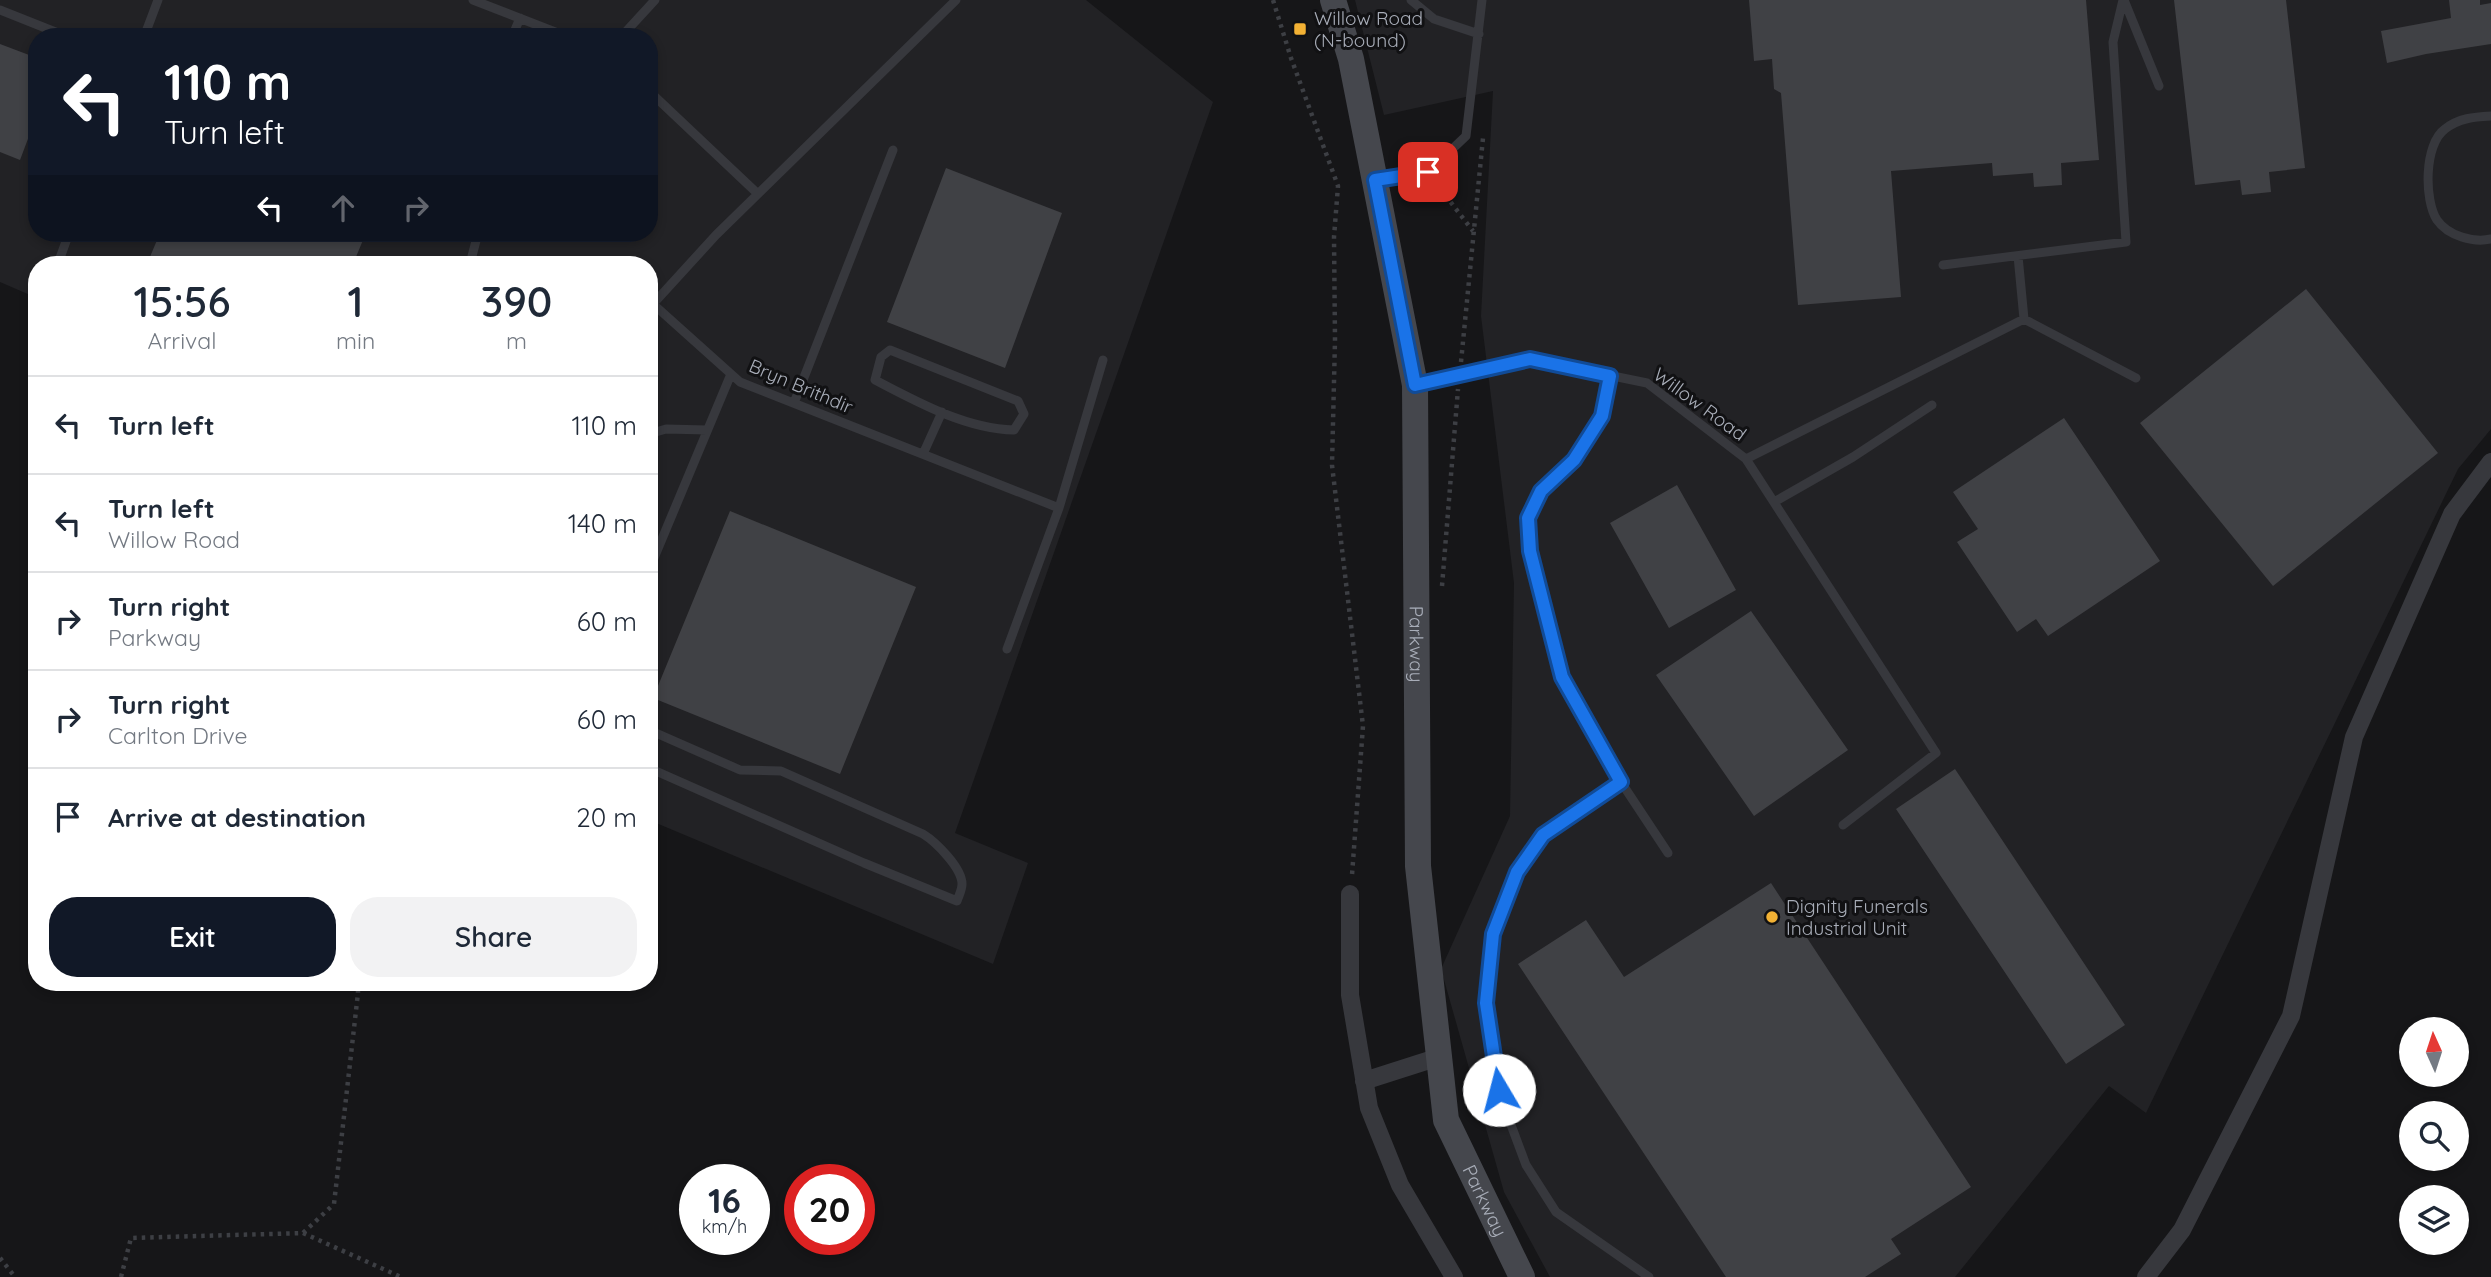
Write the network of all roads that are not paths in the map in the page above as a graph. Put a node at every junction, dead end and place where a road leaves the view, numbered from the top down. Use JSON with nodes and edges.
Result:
{"nodes":[{"id":1,"x":158,"y":0,"type":"edge"},
{"id":2,"x":474,"y":0,"type":"edge"},
{"id":3,"x":655,"y":0,"type":"edge"},
{"id":4,"x":956,"y":0,"type":"edge"},
{"id":5,"x":1333,"y":0,"type":"edge"},
{"id":6,"x":1411,"y":0,"type":"edge"},
{"id":7,"x":1482,"y":0,"type":"edge"},
{"id":8,"x":2124,"y":0,"type":"edge"},
{"id":9,"x":0,"y":9,"type":"edge"},
{"id":10,"x":520,"y":18,"type":"junction"},
{"id":11,"x":46,"y":28,"type":"edge"},
{"id":12,"x":147,"y":28,"type":"edge"},
{"id":13,"x":516,"y":28,"type":"edge"},
{"id":14,"x":545,"y":28,"type":"edge"},
{"id":15,"x":629,"y":28,"type":"edge"},
{"id":16,"x":1479,"y":34,"type":"junction"},
{"id":17,"x":2158,"y":86,"type":"dead end"},
{"id":18,"x":658,"y":100,"type":"edge"},
{"id":19,"x":2491,"y":116,"type":"edge"},
{"id":20,"x":893,"y":150,"type":"dead end"},
{"id":21,"x":1375,"y":180,"type":"junction"},
{"id":22,"x":758,"y":194,"type":"junction"},
{"id":23,"x":2491,"y":239,"type":"edge"},
{"id":24,"x":2018,"y":256,"type":"junction"},
{"id":25,"x":1943,"y":265,"type":"dead end"},
{"id":26,"x":658,"y":299,"type":"edge"},
{"id":27,"x":658,"y":308,"type":"edge"},
{"id":28,"x":2024,"y":320,"type":"junction"},
{"id":29,"x":1103,"y":360,"type":"dead end"},
{"id":30,"x":731,"y":374,"type":"junction"},
{"id":31,"x":1610,"y":376,"type":"junction"},
{"id":32,"x":2136,"y":378,"type":"dead end"},
{"id":33,"x":1415,"y":385,"type":"junction"},
{"id":34,"x":794,"y":403,"type":"junction"},
{"id":35,"x":1933,"y":405,"type":"dead end"},
{"id":36,"x":942,"y":412,"type":"junction"},
{"id":37,"x":707,"y":430,"type":"junction"},
{"id":38,"x":658,"y":431,"type":"edge"},
{"id":39,"x":923,"y":454,"type":"junction"},
{"id":40,"x":1746,"y":459,"type":"junction"},
{"id":41,"x":2491,"y":462,"type":"edge"},
{"id":42,"x":1774,"y":502,"type":"junction"},
{"id":43,"x":1059,"y":508,"type":"junction"},
{"id":44,"x":658,"y":548,"type":"edge"},
{"id":45,"x":1007,"y":649,"type":"dead end"},
{"id":46,"x":658,"y":734,"type":"edge"},
{"id":47,"x":658,"y":772,"type":"edge"},
{"id":48,"x":1621,"y":782,"type":"junction"},
{"id":49,"x":1843,"y":825,"type":"dead end"},
{"id":50,"x":1668,"y":853,"type":"dead end"},
{"id":51,"x":1350,"y":894,"type":"road end"},
{"id":52,"x":1439,"y":1057,"type":"junction"},
{"id":53,"x":1364,"y":1081,"type":"junction"},
{"id":54,"x":1454,"y":1277,"type":"edge"},
{"id":55,"x":1522,"y":1277,"type":"edge"},
{"id":56,"x":1648,"y":1277,"type":"edge"},
{"id":57,"x":2146,"y":1277,"type":"edge"}],
"edges":[{"from":1,"to":12,"type":"lane"},
{"from":2,"to":10,"type":"lane"},
{"from":3,"to":15,"type":"lane"},
{"from":4,"to":22,"type":"lane","name":"Bryn Brithdir"},
{"from":5,"to":21,"type":"main road","name":"Parkway"},
{"from":6,"to":16,"type":"lane"},
{"from":7,"to":16,"type":"lane"},
{"from":8,"to":17,"type":"lane"},
{"from":8,"to":24,"type":"lane"},
{"from":9,"to":11,"type":"lane"},
{"from":10,"to":13,"type":"lane"},
{"from":10,"to":14,"type":"lane"},
{"from":16,"to":21,"type":"lane"},
{"from":18,"to":22,"type":"lane"},
{"from":19,"to":23,"type":"lane"},
{"from":20,"to":34,"type":"lane"},
{"from":21,"to":33,"type":"main road","name":"Parkway"},
{"from":22,"to":26,"type":"lane","name":"Bryn Brithdir"},
{"from":24,"to":25,"type":"lane"},
{"from":24,"to":28,"type":"lane"},
{"from":27,"to":30,"type":"lane","name":"Bryn Brithdir"},
{"from":28,"to":32,"type":"lane"},
{"from":28,"to":40,"type":"lane"},
{"from":29,"to":43,"type":"lane"},
{"from":30,"to":34,"type":"lane","name":"Bryn Brithdir"},
{"from":30,"to":37,"type":"lane"},
{"from":31,"to":33,"type":"lane","name":"Willow Road"},
{"from":31,"to":40,"type":"lane","name":"Willow Road"},
{"from":31,"to":48,"type":"lane"},
{"from":33,"to":52,"type":"main road","name":"Parkway"},
{"from":34,"to":39,"type":"lane","name":"Bryn Brithdir"},
{"from":35,"to":42,"type":"lane"},
{"from":36,"to":36,"type":"lane"},
{"from":36,"to":39,"type":"lane"},
{"from":37,"to":38,"type":"lane"},
{"from":37,"to":44,"type":"lane"},
{"from":39,"to":43,"type":"lane","name":"Bryn Brithdir"},
{"from":40,"to":42,"type":"lane","name":"Willow Road"},
{"from":41,"to":57,"type":"street"},
{"from":42,"to":49,"type":"lane","name":"Willow Road"},
{"from":43,"to":45,"type":"lane"},
{"from":46,"to":47,"type":"lane"},
{"from":48,"to":50,"type":"lane"},
{"from":48,"to":56,"type":"lane"},
{"from":51,"to":53,"type":"street"},
{"from":52,"to":53,"type":"street"},
{"from":52,"to":55,"type":"main road","name":"Parkway"},
{"from":53,"to":54,"type":"street"}]}
